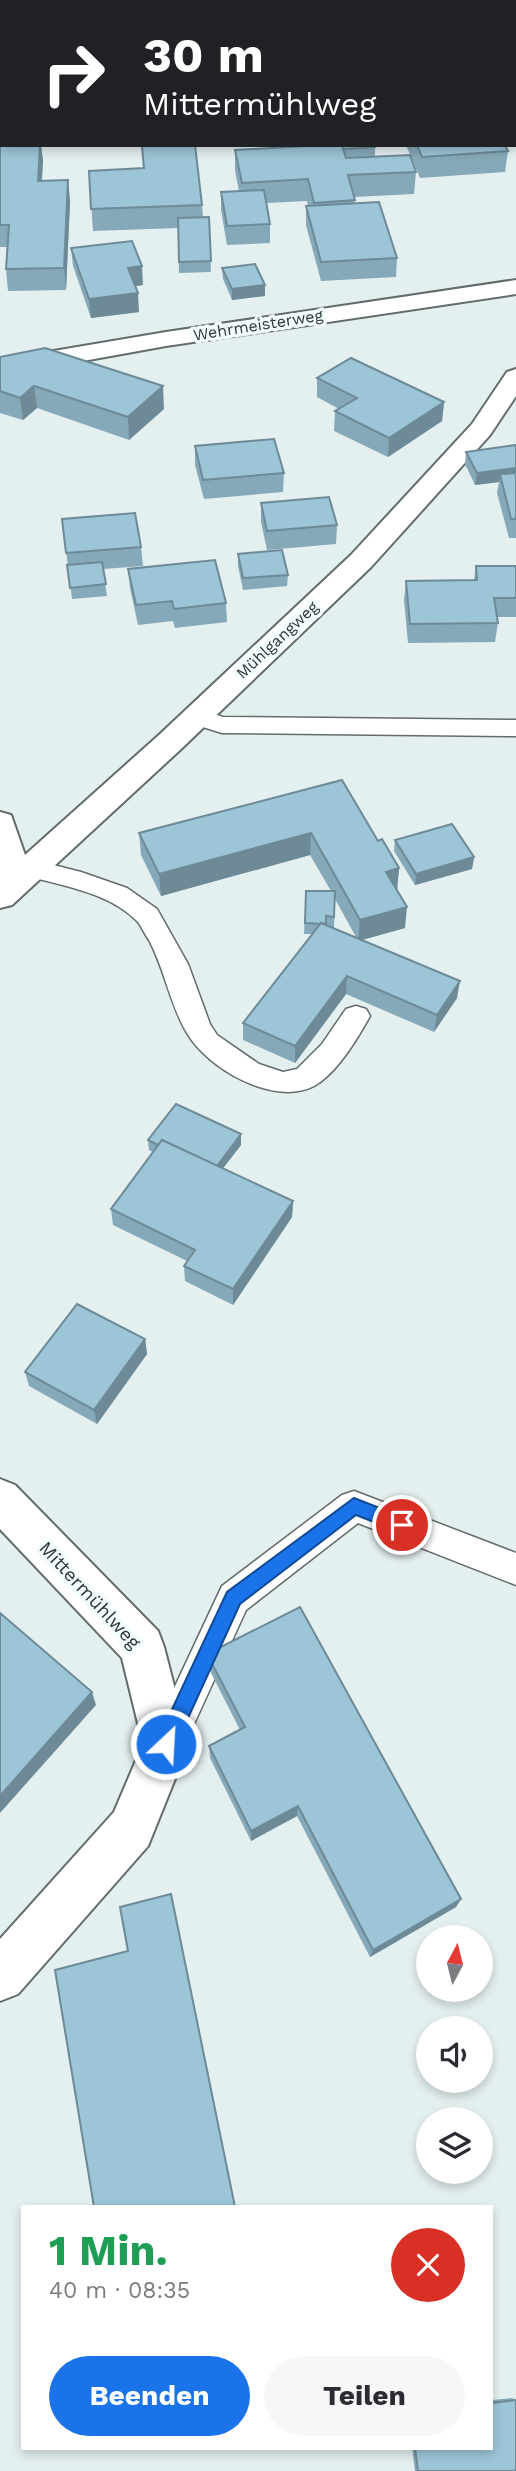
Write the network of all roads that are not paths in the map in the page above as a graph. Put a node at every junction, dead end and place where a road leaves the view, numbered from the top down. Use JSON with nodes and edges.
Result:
{"nodes":[{"id":1,"x":516,"y":287,"type":"edge"},
{"id":2,"x":0,"y":368,"type":"edge"},
{"id":3,"x":516,"y":377,"type":"edge"},
{"id":4,"x":198,"y":717,"type":"junction"},
{"id":5,"x":516,"y":727,"type":"edge"},
{"id":6,"x":0,"y":823,"type":"edge"},
{"id":7,"x":15,"y":882,"type":"edge"},
{"id":8,"x":356,"y":1016,"type":"dead end"},
{"id":9,"x":0,"y":1499,"type":"edge"},
{"id":10,"x":516,"y":1569,"type":"edge"},
{"id":11,"x":166,"y":1744,"type":"junction"},
{"id":12,"x":0,"y":1976,"type":"edge"}],
"edges":[{"from":1,"to":2,"type":"street","name":"Wehrmeisterweg"},
{"from":3,"to":4,"type":"street","name":"Mühlgangweg"},
{"from":4,"to":5,"type":"lane"},
{"from":4,"to":7,"type":"street","name":"Mühlgangweg"},
{"from":6,"to":7,"type":"street"},
{"from":7,"to":8,"type":"lane"},
{"from":9,"to":11,"type":"street","name":"Mittermühlweg"},
{"from":10,"to":11,"type":"lane"},
{"from":11,"to":12,"type":"street"}]}
